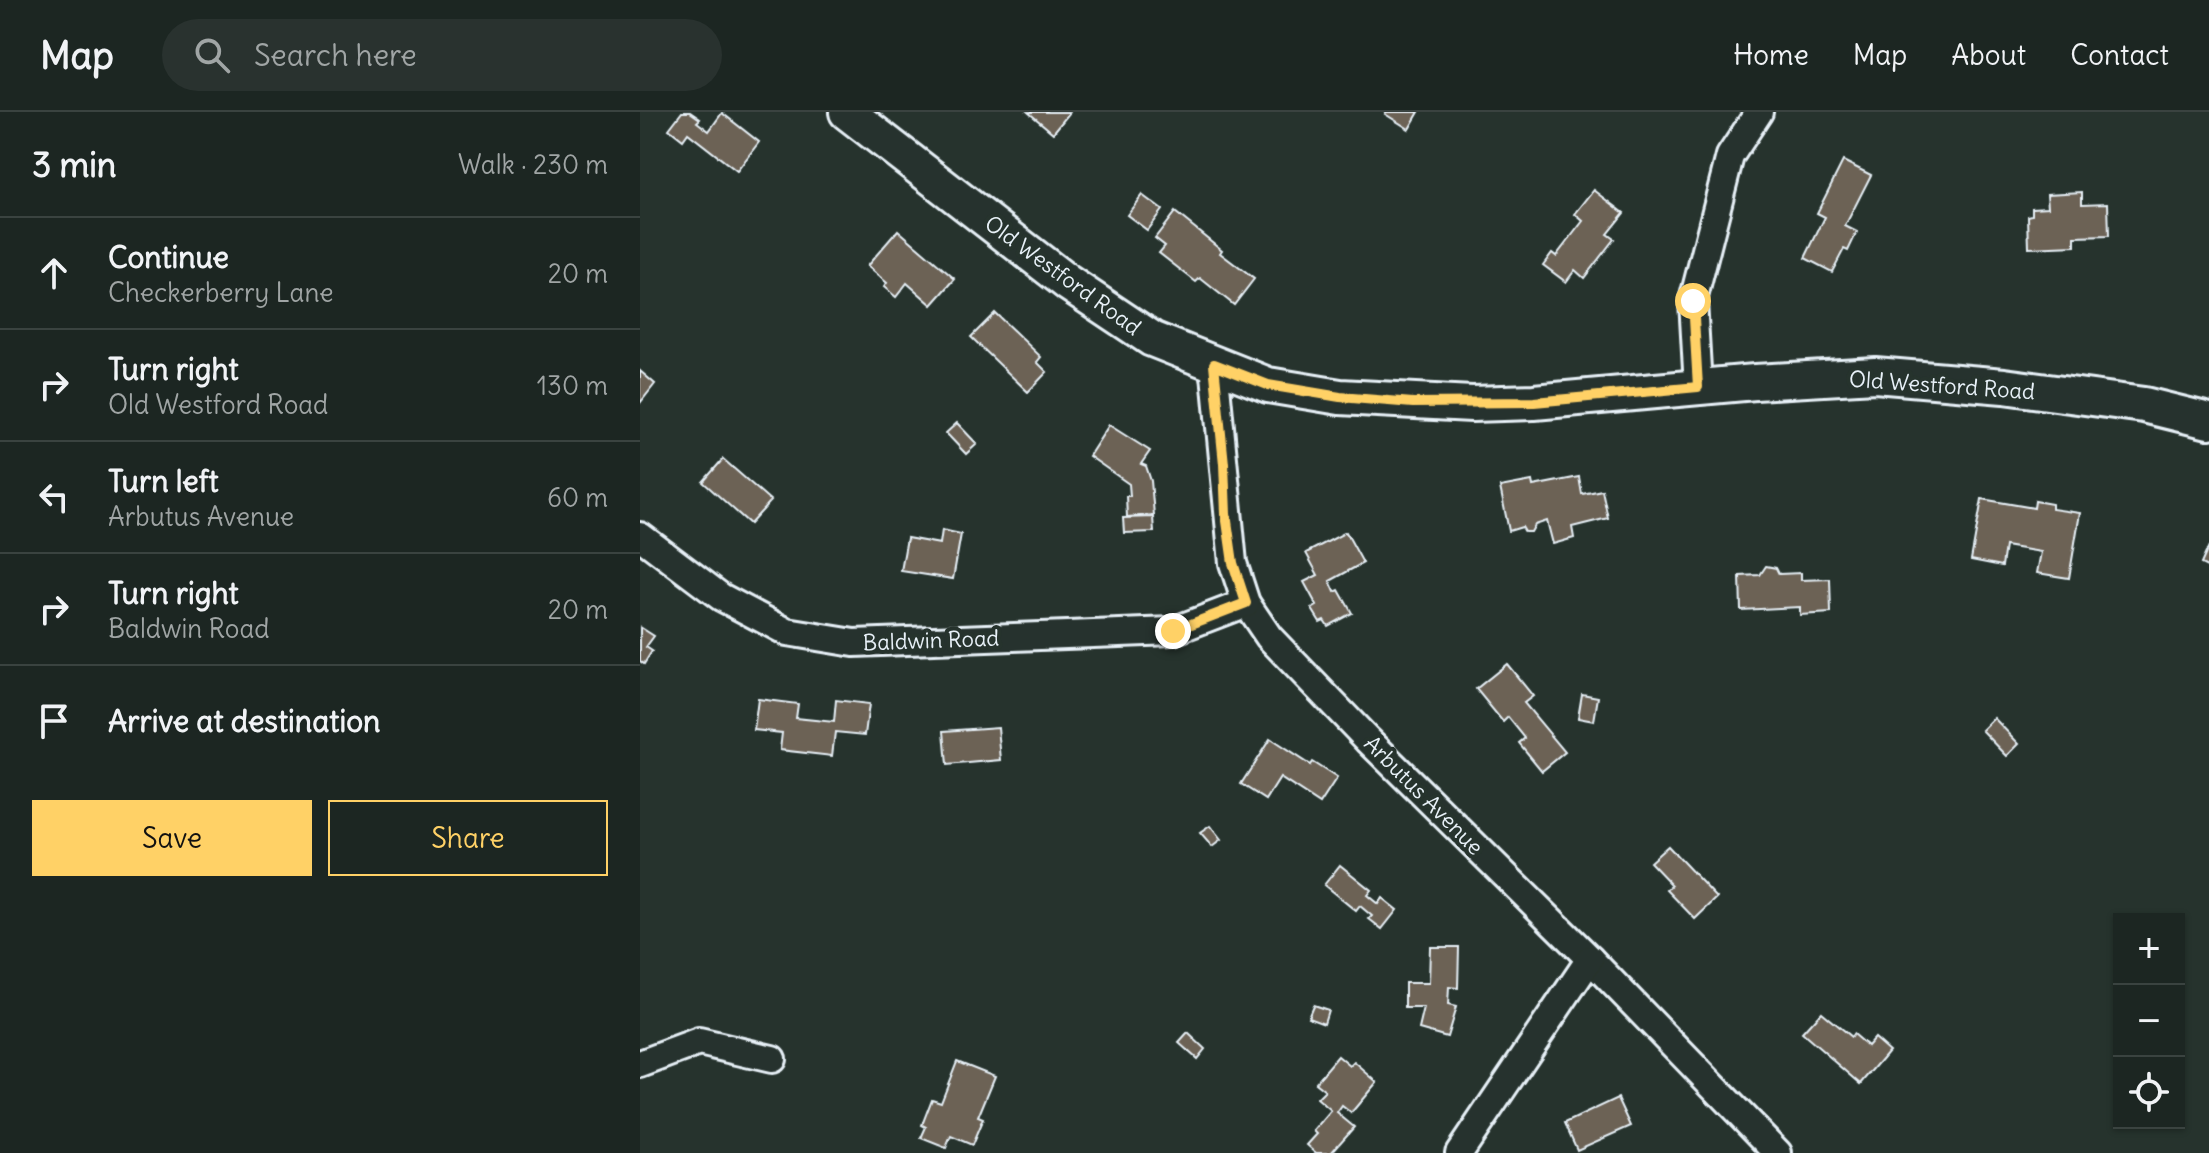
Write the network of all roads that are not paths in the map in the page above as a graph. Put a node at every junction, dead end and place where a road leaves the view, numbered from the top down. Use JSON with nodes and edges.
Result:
{"nodes":[{"id":1,"x":847,"y":112,"type":"edge"},
{"id":2,"x":1759,"y":112,"type":"edge"},
{"id":3,"x":1214,"y":364,"type":"junction"},
{"id":4,"x":1698,"y":387,"type":"junction"},
{"id":5,"x":2209,"y":421,"type":"edge"},
{"id":6,"x":640,"y":536,"type":"edge"},
{"id":7,"x":1246,"y":603,"type":"junction"},
{"id":8,"x":1590,"y":959,"type":"junction"},
{"id":9,"x":772,"y":1059,"type":"dead end"},
{"id":10,"x":640,"y":1064,"type":"edge"},
{"id":11,"x":1459,"y":1153,"type":"edge"},
{"id":12,"x":1778,"y":1153,"type":"edge"}],
"edges":[{"from":1,"to":3,"type":"main road","name":"Old Westford Road"},
{"from":2,"to":4,"type":"street"},
{"from":3,"to":4,"type":"main road","name":"Old Westford Road"},
{"from":3,"to":7,"type":"street","name":"Arbutus Avenue"},
{"from":4,"to":5,"type":"main road","name":"Old Westford Road"},
{"from":6,"to":7,"type":"street","name":"Baldwin Road"},
{"from":7,"to":8,"type":"street","name":"Arbutus Avenue"},
{"from":8,"to":11,"type":"street"},
{"from":8,"to":12,"type":"street","name":"Arbutus Avenue"},
{"from":9,"to":10,"type":"street"}]}
